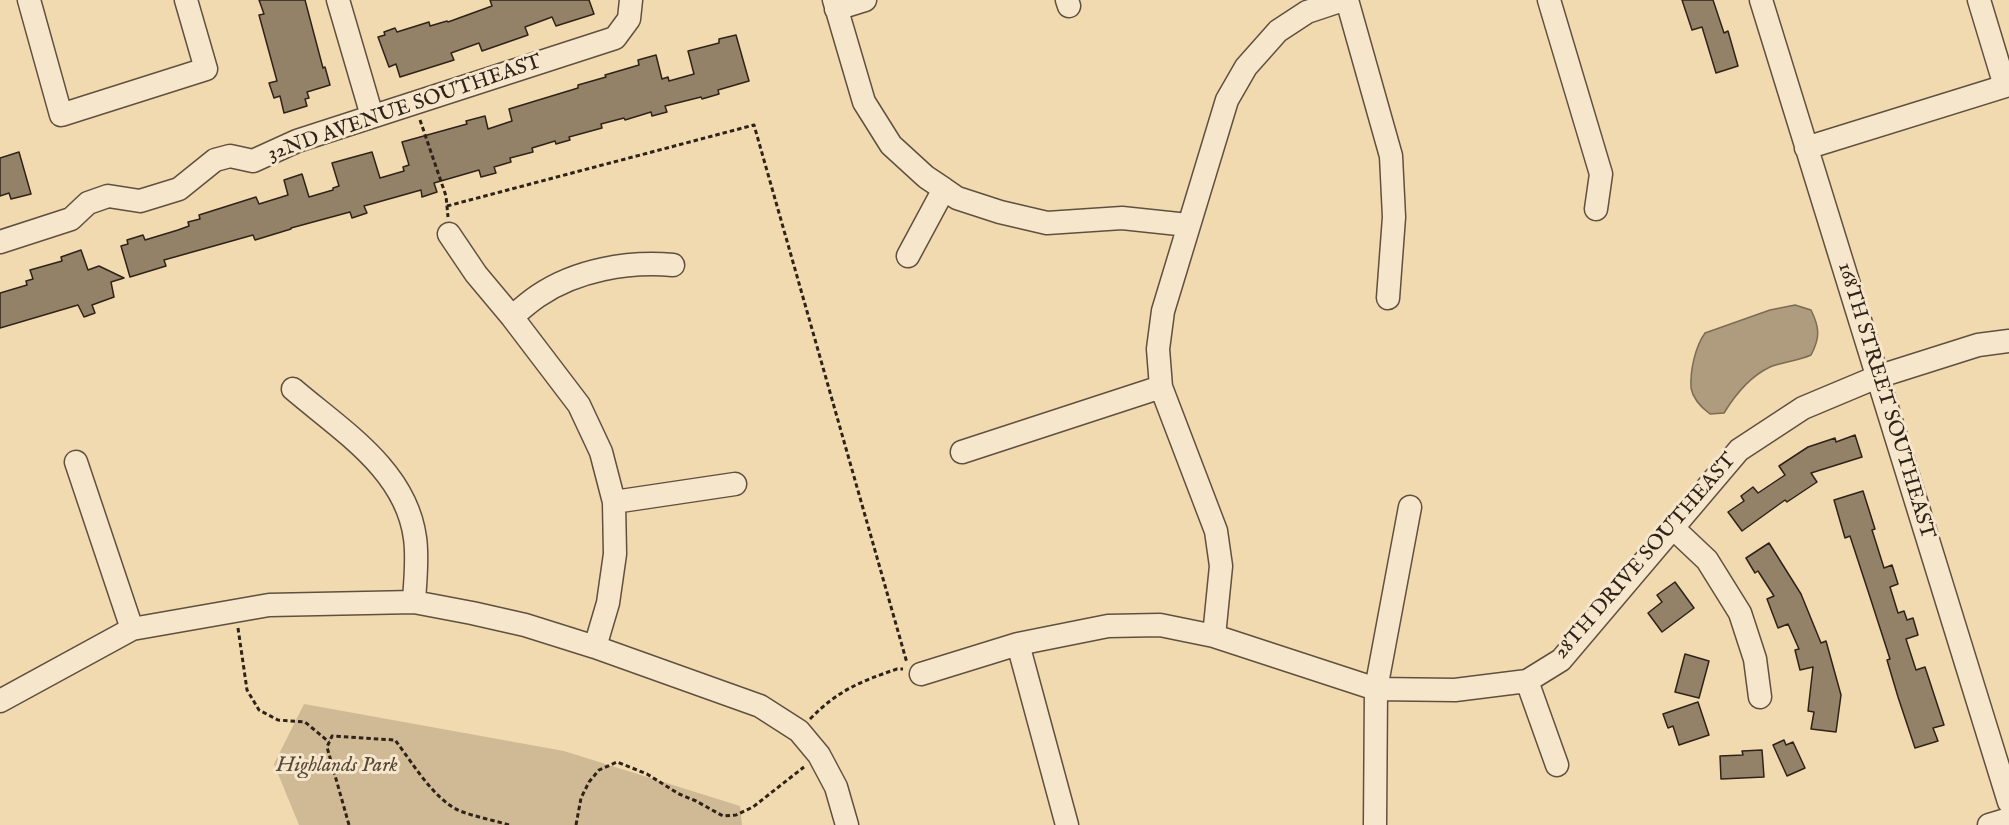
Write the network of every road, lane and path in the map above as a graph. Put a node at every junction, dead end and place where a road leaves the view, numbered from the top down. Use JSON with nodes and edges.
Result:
{"nodes":[{"id":1,"x":29,"y":0,"type":"edge"},
{"id":2,"x":186,"y":0,"type":"edge"},
{"id":3,"x":338,"y":0,"type":"edge"},
{"id":4,"x":632,"y":0,"type":"edge"},
{"id":5,"x":866,"y":0,"type":"edge"},
{"id":6,"x":1345,"y":0,"type":"edge"},
{"id":7,"x":1549,"y":0,"type":"edge"},
{"id":8,"x":1761,"y":0,"type":"edge"},
{"id":9,"x":1979,"y":0,"type":"edge"},
{"id":10,"x":835,"y":4,"type":"edge"},
{"id":11,"x":2007,"y":86,"type":"edge"},
{"id":12,"x":415,"y":103,"type":"junction"},
{"id":13,"x":372,"y":116,"type":"junction"},
{"id":14,"x":1806,"y":148,"type":"junction"},
{"id":15,"x":944,"y":189,"type":"junction"},
{"id":16,"x":447,"y":206,"type":"junction"},
{"id":17,"x":1596,"y":209,"type":"dead end"},
{"id":18,"x":1188,"y":225,"type":"junction"},
{"id":19,"x":450,"y":234,"type":"joint"},
{"id":20,"x":0,"y":242,"type":"edge"},
{"id":21,"x":908,"y":256,"type":"dead end"},
{"id":22,"x":673,"y":265,"type":"dead end"},
{"id":23,"x":1388,"y":298,"type":"dead end"},
{"id":24,"x":512,"y":317,"type":"junction"},
{"id":25,"x":2009,"y":341,"type":"edge"},
{"id":26,"x":1877,"y":377,"type":"junction"},
{"id":27,"x":1161,"y":387,"type":"junction"},
{"id":28,"x":293,"y":389,"type":"dead end"},
{"id":29,"x":962,"y":452,"type":"dead end"},
{"id":30,"x":76,"y":462,"type":"dead end"},
{"id":31,"x":735,"y":484,"type":"dead end"},
{"id":32,"x":614,"y":501,"type":"junction"},
{"id":33,"x":1410,"y":507,"type":"dead end"},
{"id":34,"x":1672,"y":528,"type":"junction"},
{"id":35,"x":414,"y":602,"type":"junction"},
{"id":36,"x":235,"y":611,"type":"junction"},
{"id":37,"x":132,"y":629,"type":"junction"},
{"id":38,"x":1214,"y":636,"type":"junction"},
{"id":39,"x":1018,"y":644,"type":"junction"},
{"id":40,"x":595,"y":647,"type":"junction"},
{"id":41,"x":921,"y":674,"type":"dead end"},
{"id":42,"x":1527,"y":681,"type":"junction"},
{"id":43,"x":1376,"y":689,"type":"junction"},
{"id":44,"x":1760,"y":697,"type":"dead end"},
{"id":45,"x":0,"y":701,"type":"edge"},
{"id":46,"x":799,"y":731,"type":"junction"},
{"id":47,"x":329,"y":742,"type":"junction"},
{"id":48,"x":819,"y":755,"type":"junction"},
{"id":49,"x":1557,"y":765,"type":"dead end"},
{"id":50,"x":2009,"y":802,"type":"edge"},
{"id":51,"x":2009,"y":819,"type":"edge"},
{"id":52,"x":349,"y":825,"type":"edge"},
{"id":53,"x":510,"y":825,"type":"edge"},
{"id":54,"x":576,"y":825,"type":"edge"},
{"id":55,"x":847,"y":825,"type":"edge"},
{"id":56,"x":1067,"y":825,"type":"edge"},
{"id":57,"x":1374,"y":825,"type":"edge"},
{"id":58,"x":1989,"y":825,"type":"edge"}],
"edges":[{"from":1,"to":2,"type":"street"},
{"from":3,"to":13,"type":"street"},
{"from":4,"to":12,"type":"street","name":"32ND AVENUE SOUTHEAST"},
{"from":5,"to":10,"type":"street"},
{"from":6,"to":18,"type":"street"},
{"from":6,"to":23,"type":"street"},
{"from":7,"to":17,"type":"street"},
{"from":8,"to":14,"type":"street","name":"168TH STREET SOUTHEAST"},
{"from":9,"to":11,"type":"street"},
{"from":10,"to":15,"type":"street"},
{"from":11,"to":14,"type":"street"},
{"from":12,"to":13,"type":"street","name":"32ND AVENUE SOUTHEAST"},
{"from":12,"to":16,"type":"path"},
{"from":13,"to":20,"type":"street","name":"32ND AVENUE SOUTHEAST"},
{"from":14,"to":26,"type":"street","name":"168TH STREET SOUTHEAST"},
{"from":15,"to":18,"type":"street"},
{"from":15,"to":21,"type":"street"},
{"from":16,"to":19,"type":"path"},
{"from":16,"to":46,"type":"path"},
{"from":18,"to":27,"type":"street"},
{"from":19,"to":24,"type":"street"},
{"from":22,"to":24,"type":"street"},
{"from":24,"to":32,"type":"street"},
{"from":25,"to":26,"type":"street","name":"28TH DRIVE SOUTHEAST"},
{"from":26,"to":34,"type":"street","name":"28TH DRIVE SOUTHEAST"},
{"from":26,"to":50,"type":"street","name":"168TH STREET SOUTHEAST"},
{"from":27,"to":29,"type":"street"},
{"from":27,"to":38,"type":"street"},
{"from":28,"to":35,"type":"street"},
{"from":30,"to":37,"type":"street"},
{"from":31,"to":32,"type":"street"},
{"from":32,"to":40,"type":"street"},
{"from":33,"to":43,"type":"street"},
{"from":34,"to":42,"type":"street","name":"28TH DRIVE SOUTHEAST"},
{"from":34,"to":44,"type":"street"},
{"from":35,"to":36,"type":"street"},
{"from":35,"to":40,"type":"street"},
{"from":36,"to":37,"type":"street"},
{"from":36,"to":47,"type":"path"},
{"from":37,"to":45,"type":"street"},
{"from":38,"to":39,"type":"street","name":"28TH DRIVE SOUTHEAST"},
{"from":38,"to":43,"type":"street","name":"28TH DRIVE SOUTHEAST"},
{"from":39,"to":41,"type":"street","name":"28TH DRIVE SOUTHEAST"},
{"from":39,"to":56,"type":"street"},
{"from":40,"to":46,"type":"street"},
{"from":42,"to":43,"type":"street","name":"28TH DRIVE SOUTHEAST"},
{"from":42,"to":49,"type":"street"},
{"from":43,"to":57,"type":"street"},
{"from":46,"to":48,"type":"street"},
{"from":47,"to":52,"type":"path"},
{"from":47,"to":53,"type":"path"},
{"from":48,"to":54,"type":"path"},
{"from":48,"to":55,"type":"street"},
{"from":51,"to":58,"type":"street"}]}
